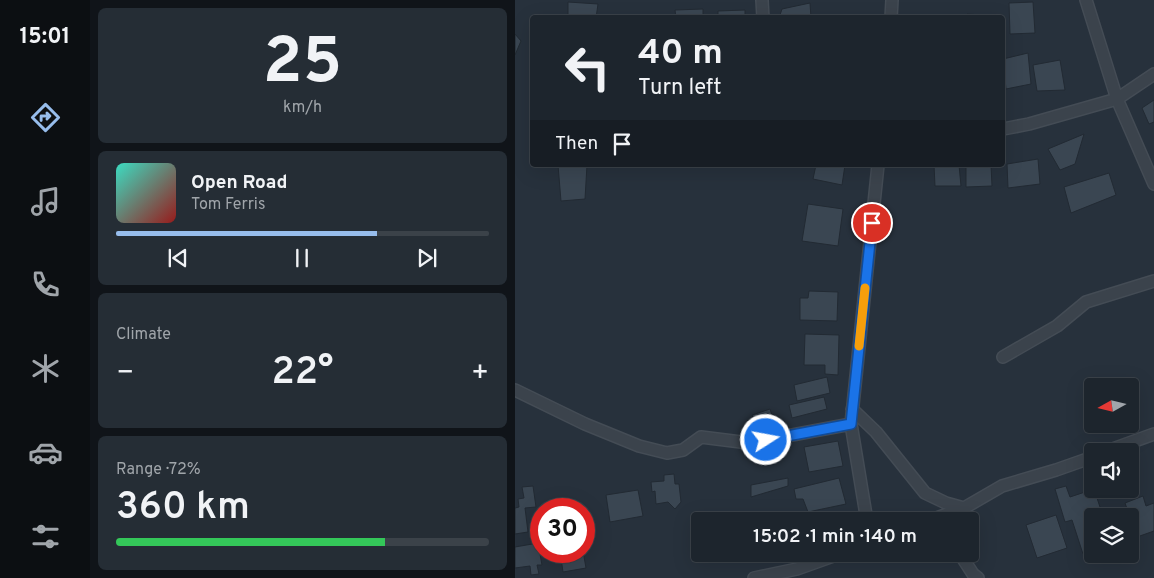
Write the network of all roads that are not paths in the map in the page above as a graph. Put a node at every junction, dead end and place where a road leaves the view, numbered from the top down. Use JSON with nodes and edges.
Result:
{"nodes":[{"id":1,"x":763,"y":0,"type":"edge"},
{"id":2,"x":892,"y":0,"type":"edge"},
{"id":3,"x":1086,"y":0,"type":"edge"},
{"id":4,"x":763,"y":15,"type":"edge"},
{"id":5,"x":891,"y":15,"type":"edge"},
{"id":6,"x":1154,"y":74,"type":"edge"},
{"id":7,"x":1117,"y":99,"type":"junction"},
{"id":8,"x":1005,"y":129,"type":"edge"},
{"id":9,"x":878,"y":167,"type":"edge"},
{"id":10,"x":1154,"y":184,"type":"edge"},
{"id":11,"x":1154,"y":281,"type":"edge"},
{"id":12,"x":1003,"y":357,"type":"dead end"},
{"id":13,"x":515,"y":390,"type":"edge"},
{"id":14,"x":852,"y":409,"type":"junction"},
{"id":15,"x":851,"y":424,"type":"junction"},
{"id":16,"x":1154,"y":434,"type":"edge"},
{"id":17,"x":1129,"y":443,"type":"edge"},
{"id":18,"x":1084,"y":459,"type":"edge"},
{"id":19,"x":964,"y":508,"type":"junction"},
{"id":20,"x":866,"y":512,"type":"edge"},
{"id":21,"x":953,"y":512,"type":"edge"},
{"id":22,"x":963,"y":512,"type":"edge"},
{"id":23,"x":817,"y":562,"type":"edge"},
{"id":24,"x":965,"y":562,"type":"edge"},
{"id":25,"x":754,"y":578,"type":"edge"},
{"id":26,"x":978,"y":578,"type":"edge"}],
"edges":[{"from":1,"to":4,"type":"street"},
{"from":2,"to":5,"type":"street"},
{"from":3,"to":7,"type":"street"},
{"from":6,"to":7,"type":"street"},
{"from":7,"to":8,"type":"street"},
{"from":7,"to":10,"type":"street"},
{"from":9,"to":14,"type":"street"},
{"from":11,"to":12,"type":"street"},
{"from":13,"to":15,"type":"street"},
{"from":14,"to":15,"type":"street"},
{"from":14,"to":19,"type":"street"},
{"from":15,"to":20,"type":"street"},
{"from":16,"to":17,"type":"street"},
{"from":18,"to":19,"type":"street"},
{"from":19,"to":21,"type":"street"},
{"from":19,"to":22,"type":"street"},
{"from":23,"to":25,"type":"street"},
{"from":24,"to":26,"type":"street"}]}
